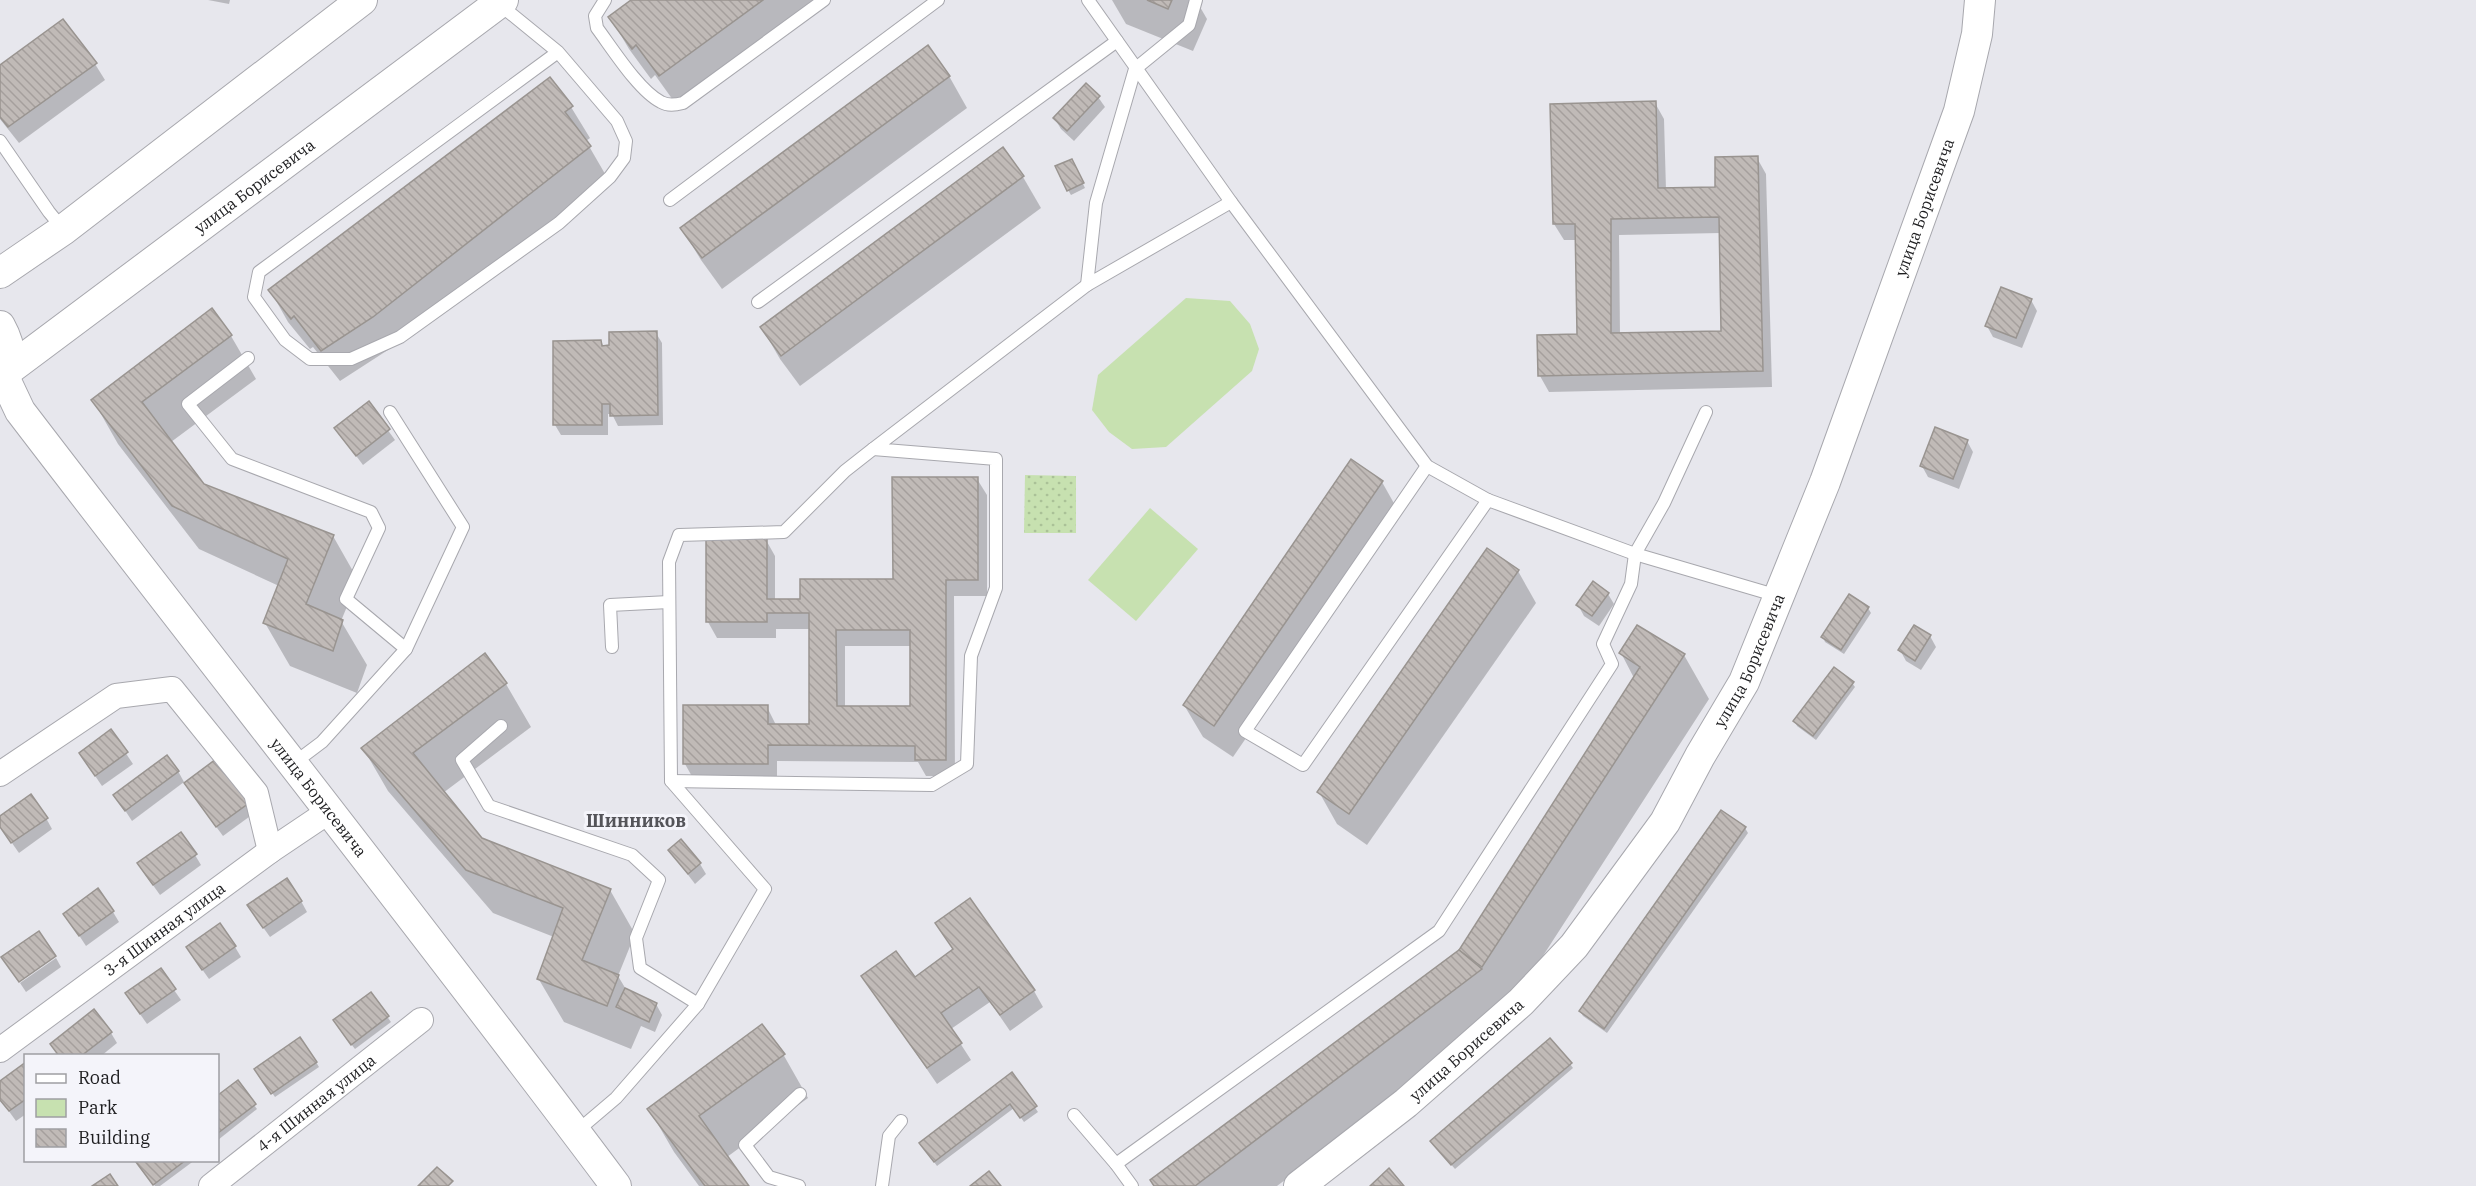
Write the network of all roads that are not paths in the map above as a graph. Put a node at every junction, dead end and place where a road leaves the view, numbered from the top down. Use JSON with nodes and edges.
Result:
{"nodes":[{"id":1,"x":362,"y":0,"type":"edge"},
{"id":2,"x":605,"y":0,"type":"edge"},
{"id":3,"x":824,"y":0,"type":"edge"},
{"id":4,"x":938,"y":0,"type":"edge"},
{"id":5,"x":1088,"y":0,"type":"edge"},
{"id":6,"x":1196,"y":0,"type":"edge"},
{"id":7,"x":1980,"y":0,"type":"edge"},
{"id":8,"x":499,"y":1,"type":"edge"},
{"id":9,"x":1117,"y":41,"type":"junction"},
{"id":10,"x":558,"y":52,"type":"junction"},
{"id":11,"x":1135,"y":69,"type":"junction"},
{"id":12,"x":0,"y":141,"type":"edge"},
{"id":13,"x":670,"y":200,"type":"dead end"},
{"id":14,"x":1231,"y":202,"type":"junction"},
{"id":15,"x":63,"y":230,"type":"junction"},
{"id":16,"x":0,"y":273,"type":"edge"},
{"id":17,"x":1087,"y":285,"type":"junction"},
{"id":18,"x":758,"y":302,"type":"dead end"},
{"id":19,"x":0,"y":326,"type":"edge"},
{"id":20,"x":248,"y":358,"type":"dead end"},
{"id":21,"x":4,"y":377,"type":"edge"},
{"id":22,"x":10,"y":409,"type":"edge"},
{"id":23,"x":390,"y":412,"type":"dead end"},
{"id":24,"x":1706,"y":412,"type":"dead end"},
{"id":25,"x":873,"y":449,"type":"junction"},
{"id":26,"x":1427,"y":466,"type":"junction"},
{"id":27,"x":1488,"y":500,"type":"junction"},
{"id":28,"x":1635,"y":554,"type":"junction"},
{"id":29,"x":1779,"y":596,"type":"junction"},
{"id":30,"x":669,"y":602,"type":"junction"},
{"id":31,"x":612,"y":647,"type":"dead end"},
{"id":32,"x":406,"y":649,"type":"junction"},
{"id":33,"x":501,"y":726,"type":"dead end"},
{"id":34,"x":294,"y":763,"type":"junction"},
{"id":35,"x":0,"y":774,"type":"edge"},
{"id":36,"x":671,"y":781,"type":"junction"},
{"id":37,"x":331,"y":810,"type":"junction"},
{"id":38,"x":270,"y":851,"type":"junction"},
{"id":39,"x":698,"y":1004,"type":"junction"},
{"id":40,"x":421,"y":1020,"type":"dead end"},
{"id":41,"x":0,"y":1050,"type":"edge"},
{"id":42,"x":800,"y":1094,"type":"dead end"},
{"id":43,"x":1074,"y":1115,"type":"dead end"},
{"id":44,"x":902,"y":1121,"type":"dead end"},
{"id":45,"x":576,"y":1131,"type":"junction"},
{"id":46,"x":1116,"y":1164,"type":"junction"},
{"id":47,"x":211,"y":1186,"type":"edge"},
{"id":48,"x":616,"y":1186,"type":"edge"},
{"id":49,"x":799,"y":1186,"type":"edge"},
{"id":50,"x":882,"y":1186,"type":"edge"},
{"id":51,"x":1132,"y":1186,"type":"edge"},
{"id":52,"x":1299,"y":1186,"type":"edge"}],
"edges":[{"from":1,"to":15,"type":"street"},
{"from":2,"to":3,"type":"lane"},
{"from":4,"to":13,"type":"lane"},
{"from":5,"to":9,"type":"lane"},
{"from":6,"to":11,"type":"lane"},
{"from":7,"to":29,"type":"street","name":"улица Борисевича"},
{"from":8,"to":10,"type":"lane"},
{"from":8,"to":21,"type":"street","name":"улица Борисевича"},
{"from":9,"to":11,"type":"lane"},
{"from":9,"to":18,"type":"lane"},
{"from":10,"to":10,"type":"lane"},
{"from":11,"to":14,"type":"lane"},
{"from":11,"to":17,"type":"lane"},
{"from":12,"to":15,"type":"lane"},
{"from":14,"to":17,"type":"lane"},
{"from":14,"to":26,"type":"lane"},
{"from":15,"to":16,"type":"street"},
{"from":17,"to":25,"type":"lane"},
{"from":19,"to":21,"type":"street"},
{"from":20,"to":32,"type":"lane"},
{"from":21,"to":22,"type":"street","name":"улица Борисевича"},
{"from":22,"to":34,"type":"street","name":"улица Борисевича"},
{"from":23,"to":32,"type":"lane"},
{"from":24,"to":28,"type":"lane"},
{"from":25,"to":30,"type":"lane"},
{"from":25,"to":36,"type":"lane"},
{"from":26,"to":27,"type":"lane"},
{"from":26,"to":27,"type":"lane"},
{"from":27,"to":28,"type":"lane"},
{"from":28,"to":29,"type":"lane"},
{"from":28,"to":46,"type":"lane"},
{"from":29,"to":52,"type":"street","name":"улица Борисевича"},
{"from":30,"to":31,"type":"lane"},
{"from":30,"to":36,"type":"lane"},
{"from":32,"to":34,"type":"lane"},
{"from":33,"to":39,"type":"lane"},
{"from":34,"to":37,"type":"street","name":"улица Борисевича"},
{"from":35,"to":38,"type":"street"},
{"from":36,"to":39,"type":"lane"},
{"from":37,"to":38,"type":"street","name":"3-я Шинная улица"},
{"from":37,"to":45,"type":"street","name":"улица Борисевича"},
{"from":38,"to":41,"type":"street","name":"3-я Шинная улица"},
{"from":39,"to":45,"type":"lane"},
{"from":40,"to":47,"type":"street","name":"4-я Шинная улица"},
{"from":42,"to":49,"type":"lane"},
{"from":43,"to":46,"type":"lane"},
{"from":44,"to":50,"type":"lane"},
{"from":45,"to":48,"type":"street","name":"улица Борисевича"},
{"from":46,"to":51,"type":"lane"}]}
